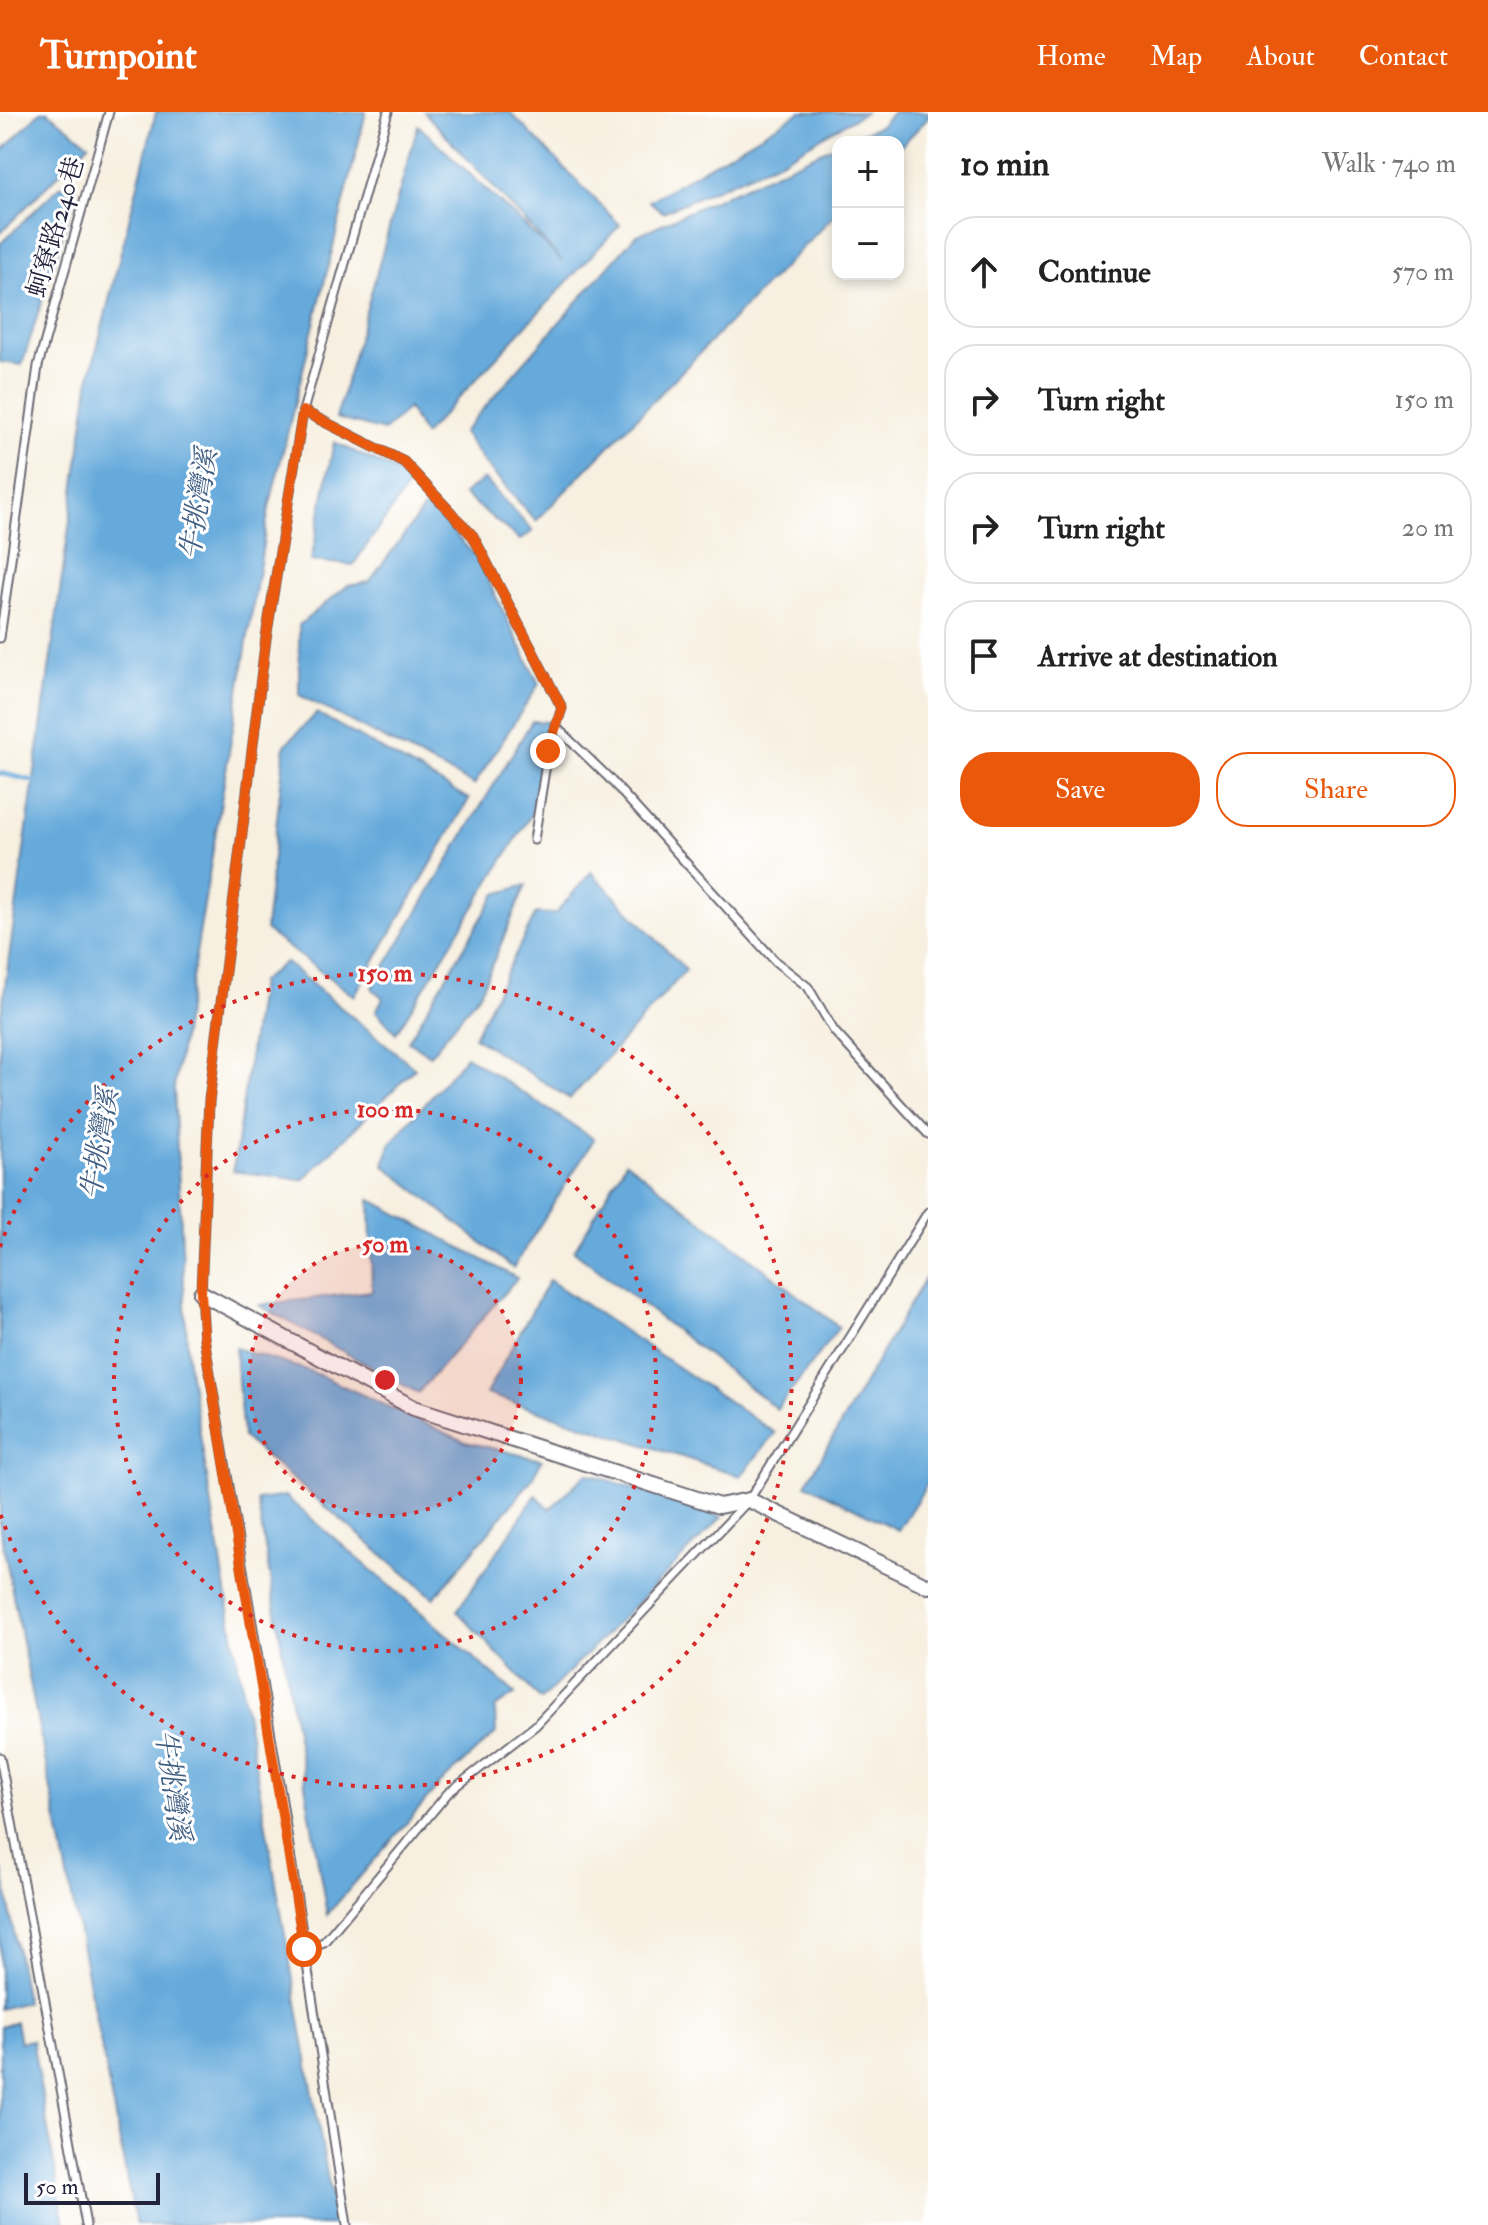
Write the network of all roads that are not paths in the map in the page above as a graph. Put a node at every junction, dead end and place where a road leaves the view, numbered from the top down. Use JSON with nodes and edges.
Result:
{"nodes":[{"id":1,"x":109,"y":112,"type":"edge"},
{"id":2,"x":388,"y":112,"type":"edge"},
{"id":3,"x":303,"y":411,"type":"junction"},
{"id":4,"x":0,"y":638,"type":"edge"},
{"id":5,"x":556,"y":727,"type":"junction"},
{"id":6,"x":534,"y":840,"type":"dead end"},
{"id":7,"x":928,"y":1134,"type":"edge"},
{"id":8,"x":928,"y":1212,"type":"edge"},
{"id":9,"x":201,"y":1293,"type":"junction"},
{"id":10,"x":749,"y":1500,"type":"junction"},
{"id":11,"x":928,"y":1586,"type":"edge"},
{"id":12,"x":0,"y":1757,"type":"edge"},
{"id":13,"x":304,"y":1949,"type":"junction"},
{"id":14,"x":86,"y":2225,"type":"edge"},
{"id":15,"x":347,"y":2225,"type":"edge"}],
"edges":[{"from":1,"to":4,"type":"lane","name":"蚵寮路240巷"},
{"from":2,"to":3,"type":"lane"},
{"from":3,"to":5,"type":"lane"},
{"from":3,"to":9,"type":"lane"},
{"from":5,"to":6,"type":"lane"},
{"from":5,"to":7,"type":"lane"},
{"from":8,"to":10,"type":"lane"},
{"from":9,"to":10,"type":"street"},
{"from":9,"to":13,"type":"lane"},
{"from":10,"to":11,"type":"street"},
{"from":10,"to":13,"type":"lane"},
{"from":12,"to":14,"type":"lane"},
{"from":13,"to":15,"type":"lane"}]}
